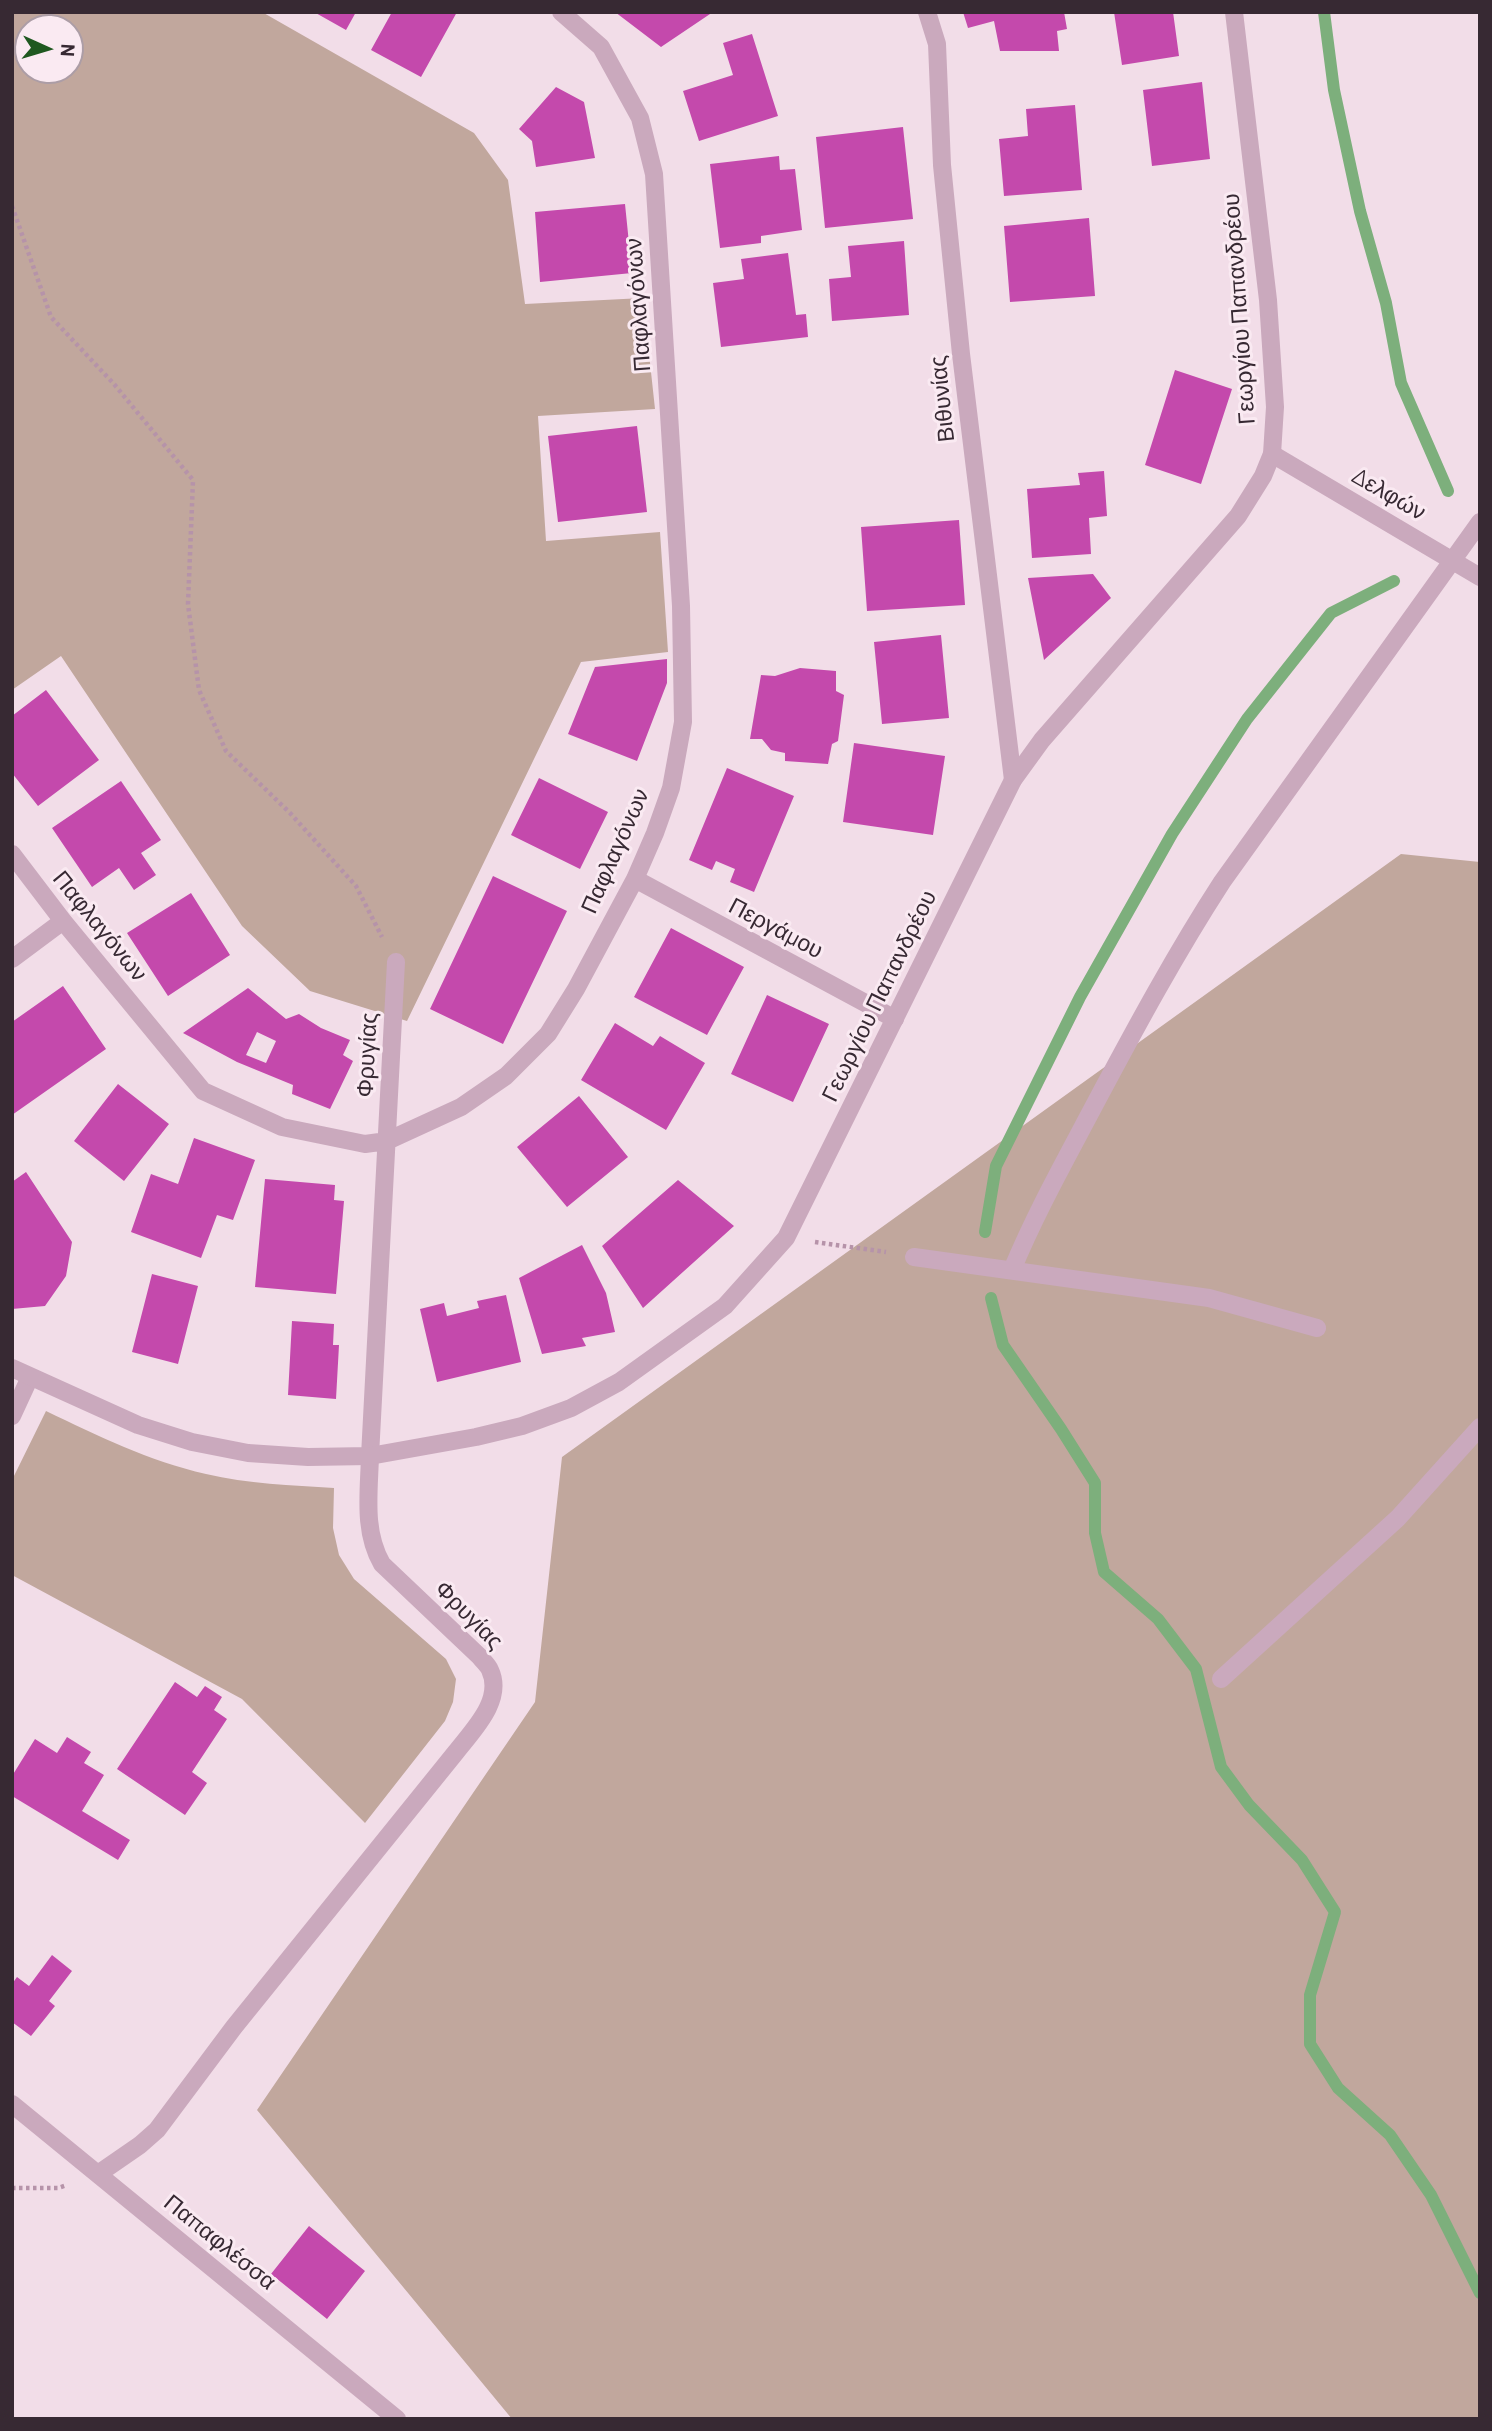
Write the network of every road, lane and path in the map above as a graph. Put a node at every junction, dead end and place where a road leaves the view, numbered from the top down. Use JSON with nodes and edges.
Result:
{"nodes":[{"id":1,"x":561,"y":12,"type":"edge"},
{"id":2,"x":927,"y":12,"type":"edge"},
{"id":3,"x":1234,"y":12,"type":"edge"},
{"id":4,"x":12,"y":206,"type":"edge"},
{"id":5,"x":1272,"y":454,"type":"junction"},
{"id":6,"x":1480,"y":522,"type":"edge"},
{"id":7,"x":1452,"y":559,"type":"junction"},
{"id":8,"x":1480,"y":577,"type":"edge"},
{"id":9,"x":1013,"y":780,"type":"junction"},
{"id":10,"x":12,"y":855,"type":"edge"},
{"id":11,"x":635,"y":879,"type":"junction"},
{"id":12,"x":63,"y":921,"type":"junction"},
{"id":13,"x":12,"y":959,"type":"edge"},
{"id":14,"x":396,"y":962,"type":"joint"},
{"id":15,"x":895,"y":1019,"type":"junction"},
{"id":16,"x":387,"y":1141,"type":"junction"},
{"id":17,"x":786,"y":1238,"type":"junction"},
{"id":18,"x":914,"y":1256,"type":"joint"},
{"id":19,"x":1012,"y":1270,"type":"junction"},
{"id":20,"x":1317,"y":1328,"type":"dead end"},
{"id":21,"x":12,"y":1368,"type":"edge"},
{"id":22,"x":30,"y":1377,"type":"junction"},
{"id":23,"x":12,"y":1416,"type":"edge"},
{"id":24,"x":1480,"y":1427,"type":"edge"},
{"id":25,"x":370,"y":1456,"type":"junction"},
{"id":26,"x":1221,"y":1679,"type":"dead end"},
{"id":27,"x":12,"y":2104,"type":"edge"},
{"id":28,"x":98,"y":2174,"type":"junction"},
{"id":29,"x":12,"y":2188,"type":"edge"},
{"id":30,"x":397,"y":2419,"type":"edge"}],
"edges":[{"from":1,"to":11,"type":"street","name":"Παφλαγόνων"},
{"from":2,"to":9,"type":"street","name":"Βιθυνίας"},
{"from":3,"to":5,"type":"street","name":"Γεωργίου Παπανδρέου"},
{"from":4,"to":14,"type":"path"},
{"from":5,"to":7,"type":"street","name":"Δελφών"},
{"from":5,"to":9,"type":"street","name":"Γεωργίου Παπανδρέου"},
{"from":6,"to":7,"type":"street"},
{"from":7,"to":8,"type":"street","name":"Δελφών"},
{"from":7,"to":19,"type":"street"},
{"from":9,"to":15,"type":"street","name":"Γεωργίου Παπανδρέου"},
{"from":10,"to":12,"type":"street","name":"Παφλαγόνων"},
{"from":11,"to":15,"type":"street","name":"Περγάμου"},
{"from":11,"to":16,"type":"street","name":"Παφλαγόνων"},
{"from":12,"to":13,"type":"street"},
{"from":12,"to":16,"type":"street","name":"Παφλαγόνων"},
{"from":14,"to":16,"type":"street","name":"Φρυγίας"},
{"from":15,"to":17,"type":"street","name":"Γεωργίου Παπανδρέου"},
{"from":16,"to":25,"type":"street","name":"Φρυγίας"},
{"from":17,"to":18,"type":"path"},
{"from":17,"to":25,"type":"street","name":"Γεωργίου Παπανδρέου"},
{"from":18,"to":19,"type":"street"},
{"from":19,"to":20,"type":"street"},
{"from":21,"to":22,"type":"street","name":"Γεωργίου Παπανδρέου"},
{"from":22,"to":23,"type":"street"},
{"from":22,"to":25,"type":"street","name":"Γεωργίου Παπανδρέου"},
{"from":24,"to":26,"type":"street"},
{"from":25,"to":28,"type":"street","name":"Φρυγίας"},
{"from":27,"to":28,"type":"street","name":"Παπαφλέσσα"},
{"from":28,"to":29,"type":"path"},
{"from":28,"to":30,"type":"street","name":"Παπαφλέσσα"}]}
